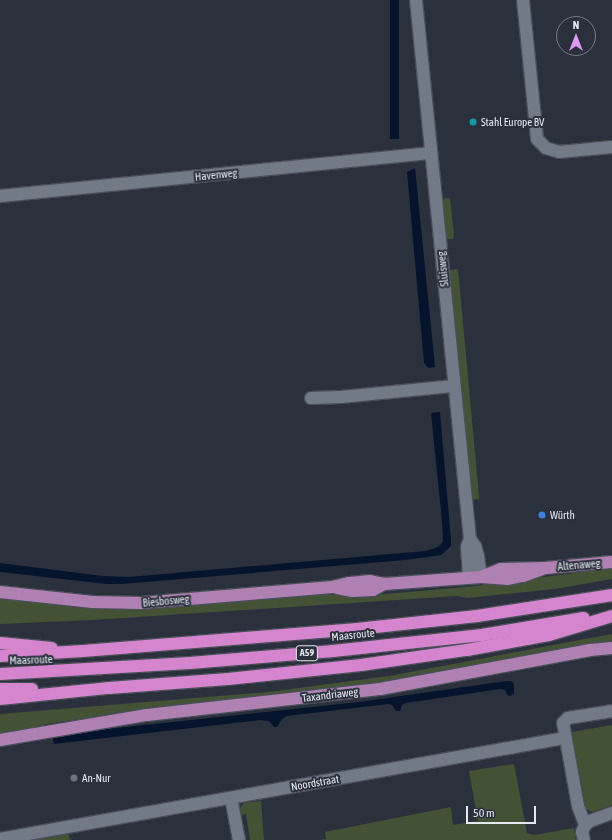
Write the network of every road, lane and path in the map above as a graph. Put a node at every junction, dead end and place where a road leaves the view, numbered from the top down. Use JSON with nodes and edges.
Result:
{"nodes":[{"id":1,"x":417,"y":0,"type":"edge"},
{"id":2,"x":523,"y":0,"type":"edge"},
{"id":3,"x":612,"y":147,"type":"edge"},
{"id":4,"x":431,"y":153,"type":"junction"},
{"id":5,"x":0,"y":196,"type":"edge"},
{"id":6,"x":454,"y":386,"type":"junction"},
{"id":7,"x":311,"y":398,"type":"dead end"},
{"id":8,"x":612,"y":562,"type":"edge"},
{"id":9,"x":475,"y":577,"type":"junction"},
{"id":10,"x":0,"y":592,"type":"edge"},
{"id":11,"x":612,"y":595,"type":"edge"},
{"id":12,"x":612,"y":613,"type":"edge"},
{"id":13,"x":612,"y":616,"type":"edge"},
{"id":14,"x":0,"y":642,"type":"edge"},
{"id":15,"x":612,"y":648,"type":"edge"},
{"id":16,"x":83,"y":651,"type":"junction"},
{"id":17,"x":0,"y":656,"type":"edge"},
{"id":18,"x":0,"y":674,"type":"edge"},
{"id":19,"x":109,"y":688,"type":"junction"},
{"id":20,"x":0,"y":689,"type":"edge"},
{"id":21,"x":0,"y":699,"type":"edge"},
{"id":22,"x":612,"y":711,"type":"edge"},
{"id":23,"x":46,"y":732,"type":"junction"},
{"id":24,"x":565,"y":738,"type":"junction"},
{"id":25,"x":0,"y":740,"type":"edge"},
{"id":26,"x":0,"y":748,"type":"edge"},
{"id":27,"x":231,"y":798,"type":"junction"},
{"id":28,"x":612,"y":814,"type":"edge"},
{"id":29,"x":585,"y":825,"type":"junction"},
{"id":30,"x":0,"y":839,"type":"edge"},
{"id":31,"x":239,"y":840,"type":"edge"},
{"id":32,"x":584,"y":840,"type":"edge"}],
"edges":[{"from":1,"to":4,"type":"street","name":"Sluisweg"},
{"from":2,"to":3,"type":"street"},
{"from":4,"to":5,"type":"street","name":"Havenweg"},
{"from":4,"to":6,"type":"street","name":"Sluisweg"},
{"from":6,"to":7,"type":"street"},
{"from":6,"to":9,"type":"street","name":"Sluisweg"},
{"from":8,"to":9,"type":"main road","name":"Altenaweg"},
{"from":9,"to":10,"type":"main road","name":"Biesbosweg"},
{"from":11,"to":16,"type":"highway","name":"Maasroute","number":"A59"},
{"from":12,"to":18,"type":"highway","name":"Maasroute","number":"A59"},
{"from":13,"to":19,"type":"highway","number":"A59"},
{"from":14,"to":16,"type":"highway","number":"A59"},
{"from":15,"to":23,"type":"main road","name":"Taxandriaweg"},
{"from":16,"to":17,"type":"highway","name":"Maasroute","number":"A59"},
{"from":19,"to":20,"type":"highway","number":"A59"},
{"from":19,"to":21,"type":"highway","number":"A59"},
{"from":22,"to":24,"type":"street"},
{"from":23,"to":25,"type":"main road"},
{"from":23,"to":26,"type":"main road"},
{"from":24,"to":27,"type":"street","name":"Noordstraat"},
{"from":24,"to":29,"type":"street"},
{"from":27,"to":30,"type":"street","name":"Noordstraat"},
{"from":27,"to":31,"type":"street"},
{"from":28,"to":29,"type":"street"},
{"from":29,"to":32,"type":"street"}]}
